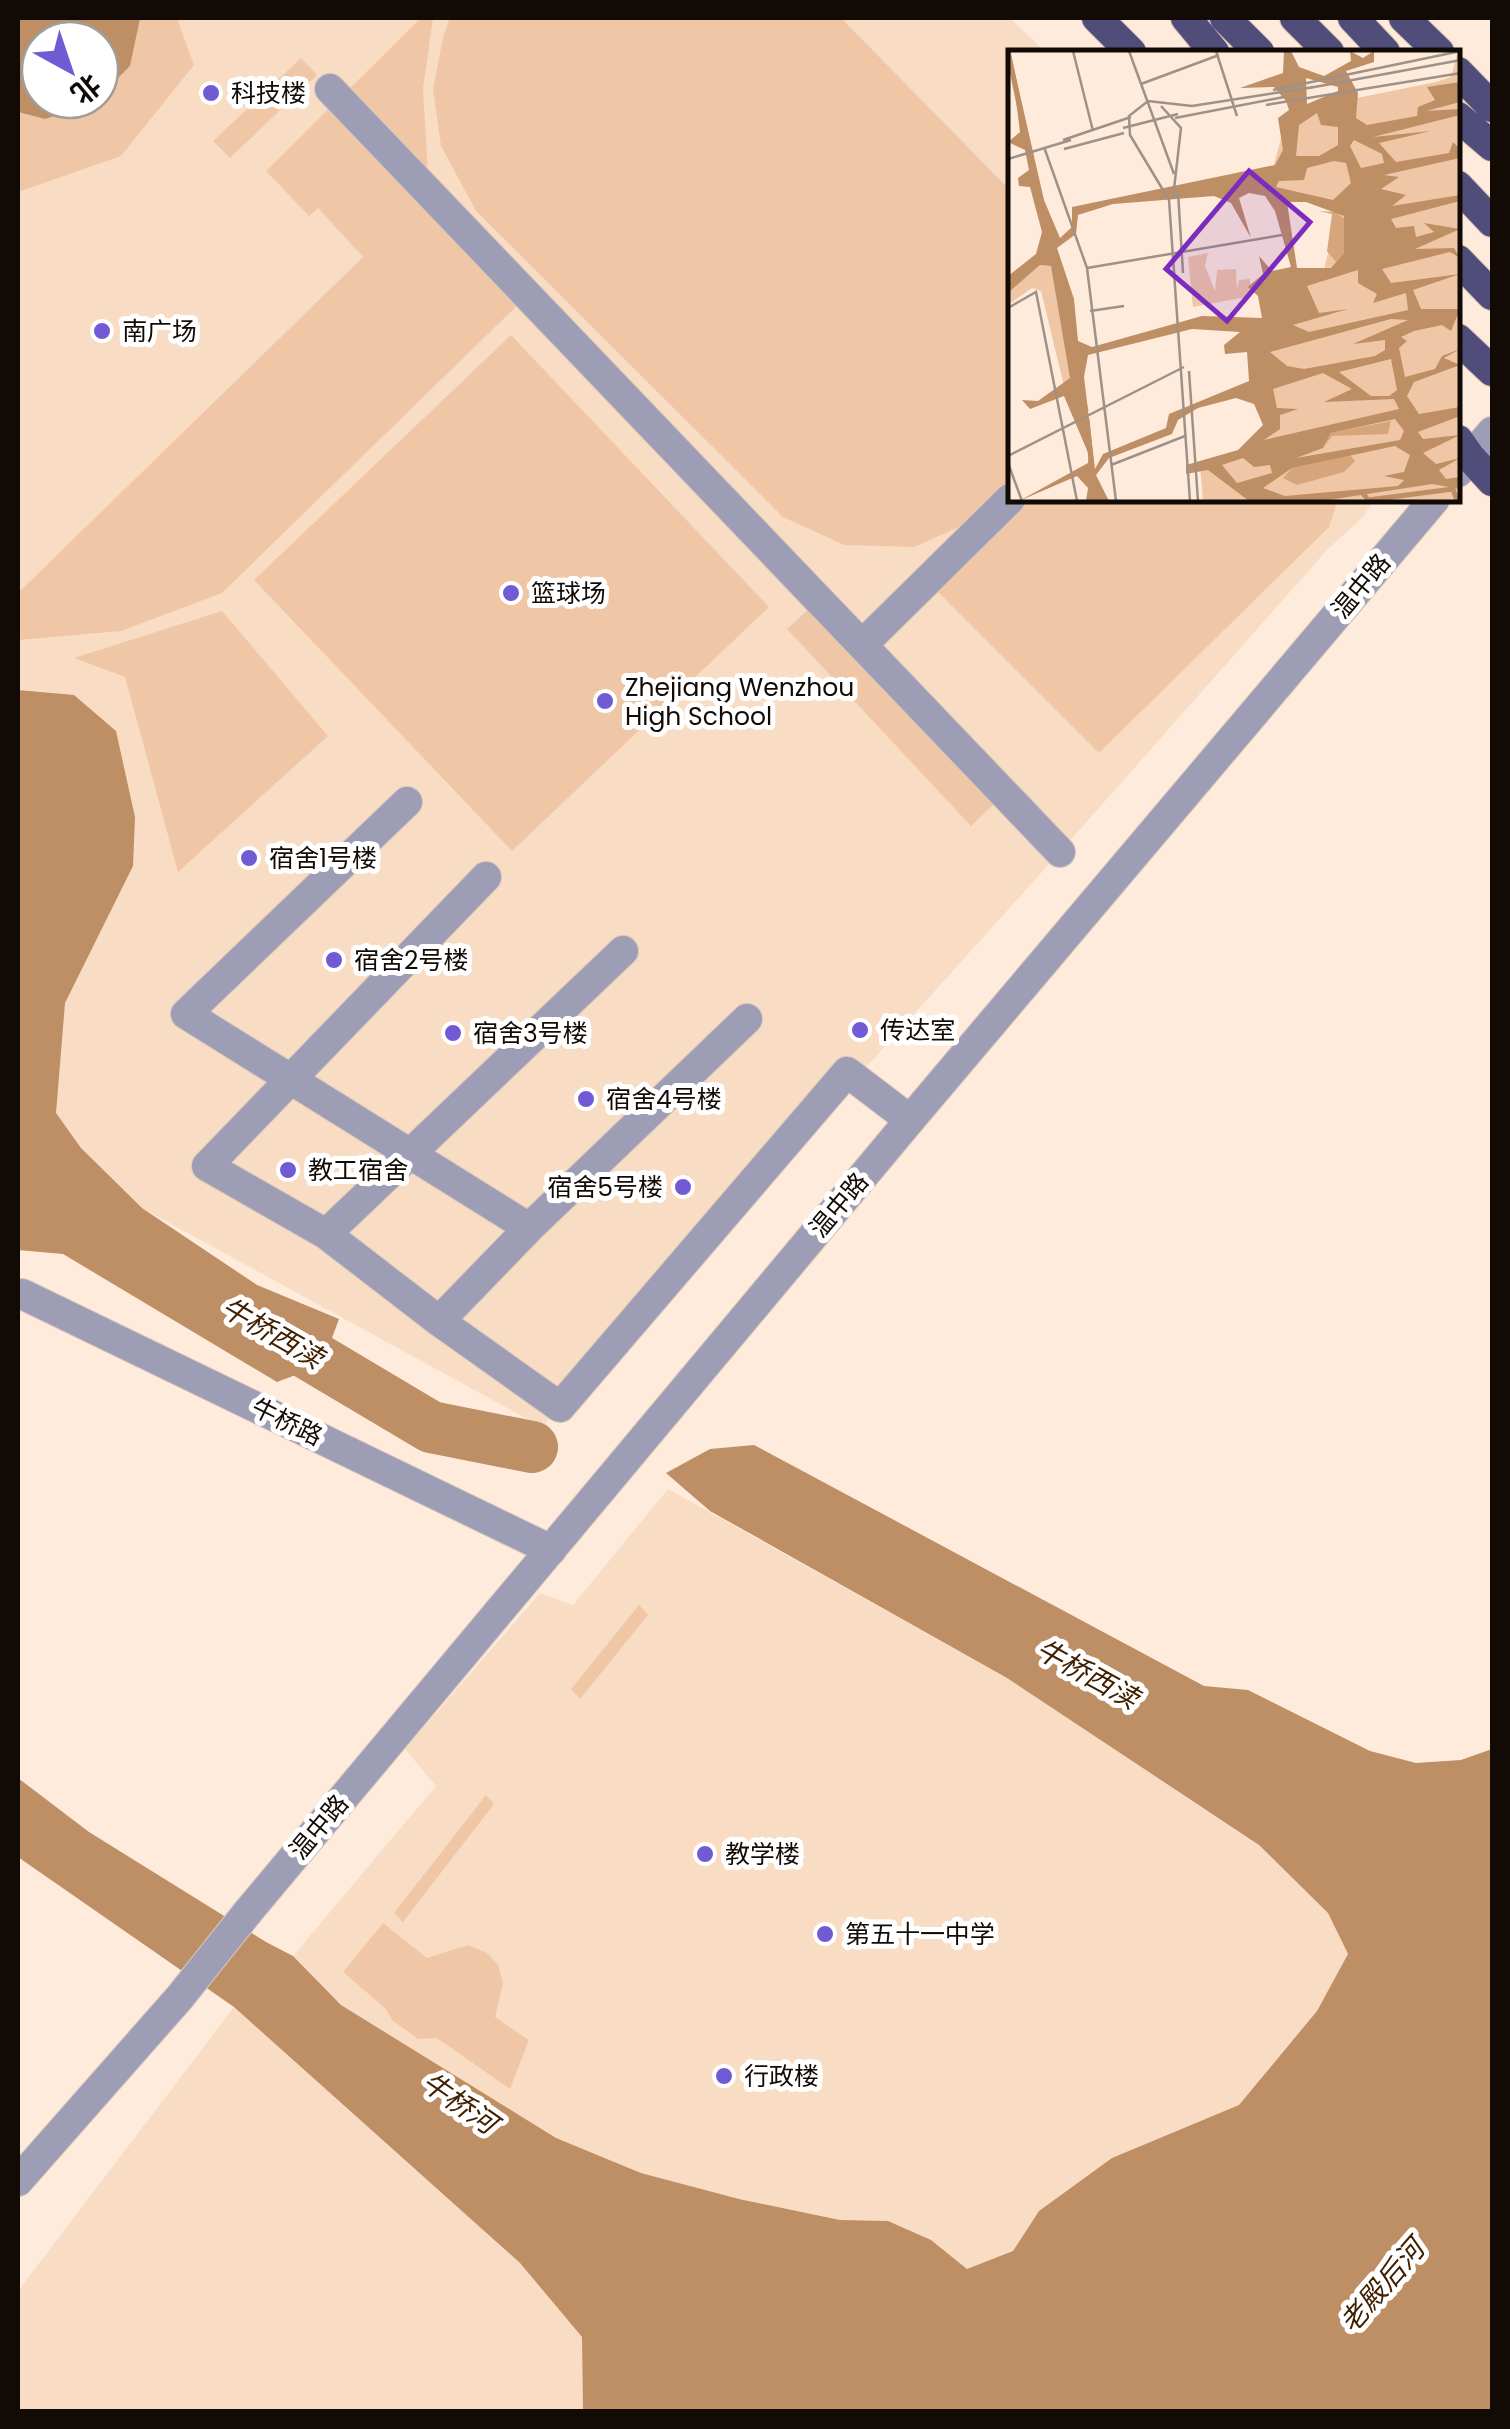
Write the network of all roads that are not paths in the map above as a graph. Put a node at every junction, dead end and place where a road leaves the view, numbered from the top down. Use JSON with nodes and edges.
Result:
{"nodes":[{"id":1,"x":1098,"y":18,"type":"edge"},
{"id":2,"x":1186,"y":18,"type":"edge"},
{"id":3,"x":1225,"y":18,"type":"edge"},
{"id":4,"x":1295,"y":18,"type":"edge"},
{"id":5,"x":1352,"y":18,"type":"edge"},
{"id":6,"x":1404,"y":18,"type":"edge"},
{"id":7,"x":1129,"y":50,"type":"edge"},
{"id":8,"x":1212,"y":50,"type":"edge"},
{"id":9,"x":1257,"y":50,"type":"edge"},
{"id":10,"x":1327,"y":50,"type":"edge"},
{"id":11,"x":1383,"y":50,"type":"edge"},
{"id":12,"x":1437,"y":50,"type":"edge"},
{"id":13,"x":1460,"y":74,"type":"edge"},
{"id":14,"x":330,"y":89,"type":"dead end"},
{"id":15,"x":1492,"y":108,"type":"edge"},
{"id":16,"x":1460,"y":118,"type":"edge"},
{"id":17,"x":1492,"y":146,"type":"edge"},
{"id":18,"x":1460,"y":188,"type":"edge"},
{"id":19,"x":1492,"y":222,"type":"edge"},
{"id":20,"x":1460,"y":262,"type":"edge"},
{"id":21,"x":1492,"y":295,"type":"edge"},
{"id":22,"x":1460,"y":341,"type":"edge"},
{"id":23,"x":1492,"y":371,"type":"edge"},
{"id":24,"x":1492,"y":432,"type":"edge"},
{"id":25,"x":1462,"y":456,"type":"edge"},
{"id":26,"x":1492,"y":481,"type":"edge"},
{"id":27,"x":1008,"y":502,"type":"edge"},
{"id":28,"x":1432,"y":502,"type":"edge"},
{"id":29,"x":864,"y":644,"type":"junction"},
{"id":30,"x":407,"y":802,"type":"dead end"},
{"id":31,"x":1060,"y":852,"type":"dead end"},
{"id":32,"x":486,"y":877,"type":"dead end"},
{"id":33,"x":623,"y":951,"type":"dead end"},
{"id":34,"x":747,"y":1019,"type":"dead end"},
{"id":35,"x":290,"y":1080,"type":"junction"},
{"id":36,"x":910,"y":1120,"type":"junction"},
{"id":37,"x":410,"y":1154,"type":"junction"},
{"id":38,"x":530,"y":1228,"type":"junction"},
{"id":39,"x":326,"y":1234,"type":"junction"},
{"id":40,"x":22,"y":1294,"type":"dead end"},
{"id":41,"x":439,"y":1321,"type":"junction"},
{"id":42,"x":551,"y":1550,"type":"junction"},
{"id":43,"x":18,"y":2181,"type":"edge"}],
"edges":[{"from":1,"to":7,"type":"highway"},
{"from":2,"to":8,"type":"highway"},
{"from":3,"to":9,"type":"highway"},
{"from":4,"to":10,"type":"highway"},
{"from":5,"to":11,"type":"highway"},
{"from":6,"to":12,"type":"highway"},
{"from":13,"to":15,"type":"highway"},
{"from":14,"to":29,"type":"street"},
{"from":16,"to":17,"type":"highway"},
{"from":18,"to":19,"type":"highway"},
{"from":20,"to":21,"type":"highway"},
{"from":22,"to":23,"type":"highway"},
{"from":24,"to":25,"type":"street"},
{"from":25,"to":26,"type":"highway"},
{"from":27,"to":29,"type":"street"},
{"from":28,"to":36,"type":"street","name":"温中路"},
{"from":29,"to":31,"type":"street"},
{"from":30,"to":35,"type":"street"},
{"from":32,"to":35,"type":"street"},
{"from":33,"to":37,"type":"street"},
{"from":34,"to":38,"type":"street"},
{"from":35,"to":37,"type":"street"},
{"from":35,"to":39,"type":"street"},
{"from":36,"to":41,"type":"street"},
{"from":36,"to":42,"type":"street","name":"温中路"},
{"from":37,"to":38,"type":"street"},
{"from":37,"to":39,"type":"street"},
{"from":38,"to":41,"type":"street"},
{"from":39,"to":41,"type":"street"},
{"from":40,"to":42,"type":"street","name":"牛桥路"},
{"from":42,"to":43,"type":"street","name":"温中路"}]}
